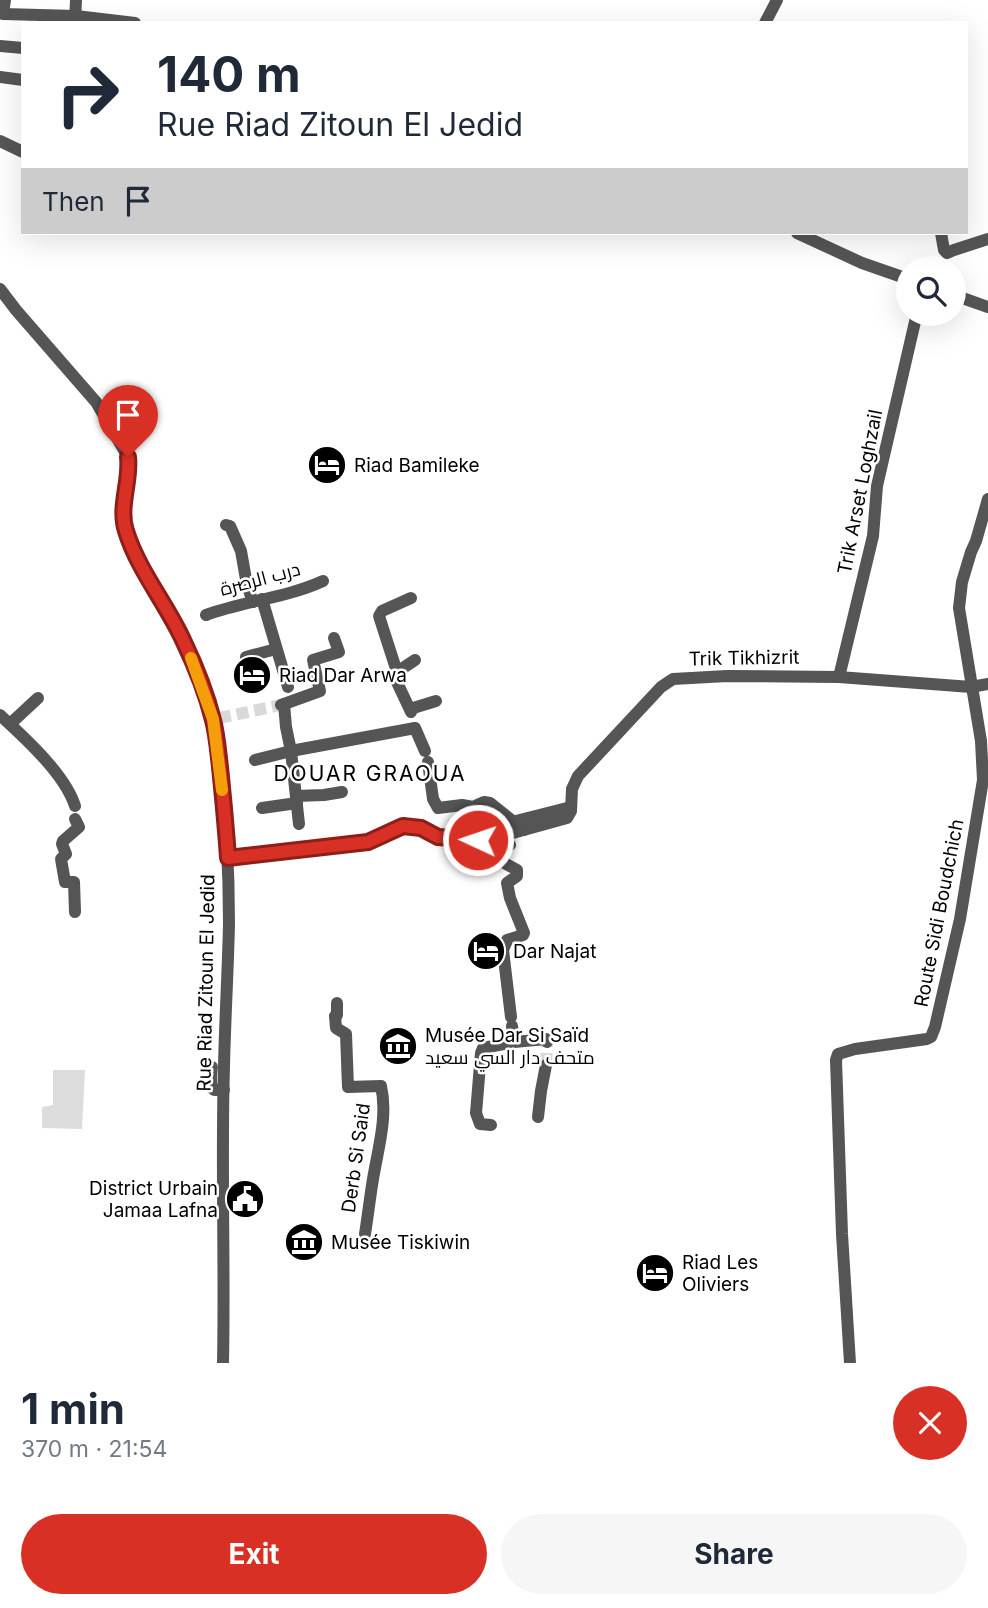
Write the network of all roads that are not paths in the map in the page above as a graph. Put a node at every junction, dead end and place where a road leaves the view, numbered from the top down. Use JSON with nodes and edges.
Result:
{"nodes":[{"id":1,"x":5,"y":0,"type":"edge"},
{"id":2,"x":76,"y":0,"type":"edge"},
{"id":3,"x":777,"y":0,"type":"edge"},
{"id":4,"x":75,"y":19,"type":"edge"},
{"id":5,"x":105,"y":21,"type":"edge"},
{"id":6,"x":766,"y":21,"type":"edge"},
{"id":7,"x":0,"y":46,"type":"edge"},
{"id":8,"x":21,"y":48,"type":"edge"},
{"id":9,"x":0,"y":77,"type":"edge"},
{"id":10,"x":21,"y":80,"type":"edge"},
{"id":11,"x":0,"y":141,"type":"edge"},
{"id":12,"x":21,"y":151,"type":"edge"},
{"id":13,"x":801,"y":235,"type":"edge"},
{"id":14,"x":941,"y":235,"type":"edge"},
{"id":15,"x":988,"y":239,"type":"edge"},
{"id":16,"x":896,"y":275,"type":"edge"},
{"id":17,"x":0,"y":289,"type":"edge"},
{"id":18,"x":966,"y":300,"type":"edge"},
{"id":19,"x":988,"y":307,"type":"edge"},
{"id":20,"x":914,"y":326,"type":"edge"},
{"id":21,"x":988,"y":499,"type":"edge"},
{"id":22,"x":226,"y":525,"type":"dead end"},
{"id":23,"x":323,"y":581,"type":"dead end"},
{"id":24,"x":411,"y":598,"type":"dead end"},
{"id":25,"x":257,"y":600,"type":"junction"},
{"id":26,"x":206,"y":614,"type":"dead end"},
{"id":27,"x":334,"y":638,"type":"dead end"},
{"id":28,"x":276,"y":649,"type":"junction"},
{"id":29,"x":246,"y":657,"type":"dead end"},
{"id":30,"x":415,"y":660,"type":"dead end"},
{"id":31,"x":397,"y":672,"type":"junction"},
{"id":32,"x":839,"y":677,"type":"junction"},
{"id":33,"x":988,"y":684,"type":"edge"},
{"id":34,"x":971,"y":687,"type":"junction"},
{"id":35,"x":38,"y":698,"type":"dead end"},
{"id":36,"x":287,"y":699,"type":"junction"},
{"id":37,"x":436,"y":701,"type":"dead end"},
{"id":38,"x":0,"y":715,"type":"edge"},
{"id":39,"x":10,"y":724,"type":"junction"},
{"id":40,"x":291,"y":751,"type":"junction"},
{"id":41,"x":255,"y":760,"type":"dead end"},
{"id":42,"x":342,"y":792,"type":"dead end"},
{"id":43,"x":297,"y":799,"type":"junction"},
{"id":44,"x":571,"y":807,"type":"junction"},
{"id":45,"x":262,"y":808,"type":"dead end"},
{"id":46,"x":512,"y":822,"type":"junction"},
{"id":47,"x":299,"y":824,"type":"dead end"},
{"id":48,"x":524,"y":830,"type":"junction"},
{"id":49,"x":504,"y":844,"type":"junction"},
{"id":50,"x":228,"y":858,"type":"junction"},
{"id":51,"x":75,"y":912,"type":"dead end"},
{"id":52,"x":337,"y":1003,"type":"dead end"},
{"id":53,"x":514,"y":1042,"type":"junction"},
{"id":54,"x":547,"y":1042,"type":"dead end"},
{"id":55,"x":546,"y":1065,"type":"tunnel mouth"},
{"id":56,"x":212,"y":1068,"type":"dead end"},
{"id":57,"x":224,"y":1090,"type":"junction"},
{"id":58,"x":538,"y":1117,"type":"dead end"},
{"id":59,"x":491,"y":1125,"type":"dead end"},
{"id":60,"x":365,"y":1234,"type":"dead end"},
{"id":61,"x":223,"y":1363,"type":"edge"},
{"id":62,"x":850,"y":1363,"type":"edge"}],
"edges":[{"from":1,"to":4,"type":"street"},
{"from":2,"to":4,"type":"street"},
{"from":3,"to":6,"type":"street"},
{"from":4,"to":5,"type":"street"},
{"from":7,"to":8,"type":"street"},
{"from":9,"to":10,"type":"street"},
{"from":11,"to":12,"type":"street"},
{"from":13,"to":16,"type":"street"},
{"from":14,"to":15,"type":"street"},
{"from":17,"to":50,"type":"street","name":"Rue Riad Zitoun El Jedid"},
{"from":18,"to":19,"type":"street"},
{"from":20,"to":32,"type":"street","name":"Trik Arset Loghzail"},
{"from":21,"to":34,"type":"street"},
{"from":22,"to":25,"type":"street"},
{"from":23,"to":25,"type":"street","name":"درب الرصرة"},
{"from":24,"to":31,"type":"street"},
{"from":25,"to":26,"type":"street","name":"درب الرصرة"},
{"from":25,"to":28,"type":"street"},
{"from":27,"to":36,"type":"street"},
{"from":28,"to":29,"type":"street"},
{"from":28,"to":36,"type":"street"},
{"from":30,"to":31,"type":"street"},
{"from":31,"to":37,"type":"street"},
{"from":32,"to":34,"type":"street","name":"Trik Tikhizrit"},
{"from":32,"to":44,"type":"street","name":"Trik Tikhizrit"},
{"from":33,"to":34,"type":"street","name":"Trik Tikhizrit"},
{"from":34,"to":62,"type":"street","name":"Route Sidi Boudchich"},
{"from":35,"to":39,"type":"street"},
{"from":36,"to":40,"type":"street"},
{"from":38,"to":39,"type":"street"},
{"from":39,"to":51,"type":"street"},
{"from":40,"to":41,"type":"street"},
{"from":40,"to":43,"type":"street"},
{"from":40,"to":46,"type":"street"},
{"from":42,"to":43,"type":"street"},
{"from":43,"to":45,"type":"street"},
{"from":43,"to":47,"type":"street"},
{"from":44,"to":46,"type":"street"},
{"from":44,"to":48,"type":"street"},
{"from":46,"to":48,"type":"street"},
{"from":48,"to":49,"type":"street"},
{"from":49,"to":50,"type":"street"},
{"from":49,"to":53,"type":"street"},
{"from":50,"to":57,"type":"street","name":"Rue Riad Zitoun El Jedid"},
{"from":52,"to":60,"type":"street","name":"Derb Si Said"},
{"from":53,"to":54,"type":"street"},
{"from":53,"to":59,"type":"street"},
{"from":55,"to":58,"type":"street"},
{"from":56,"to":57,"type":"street"},
{"from":57,"to":61,"type":"street","name":"Rue Riad Zitoun El Jedid"}]}
